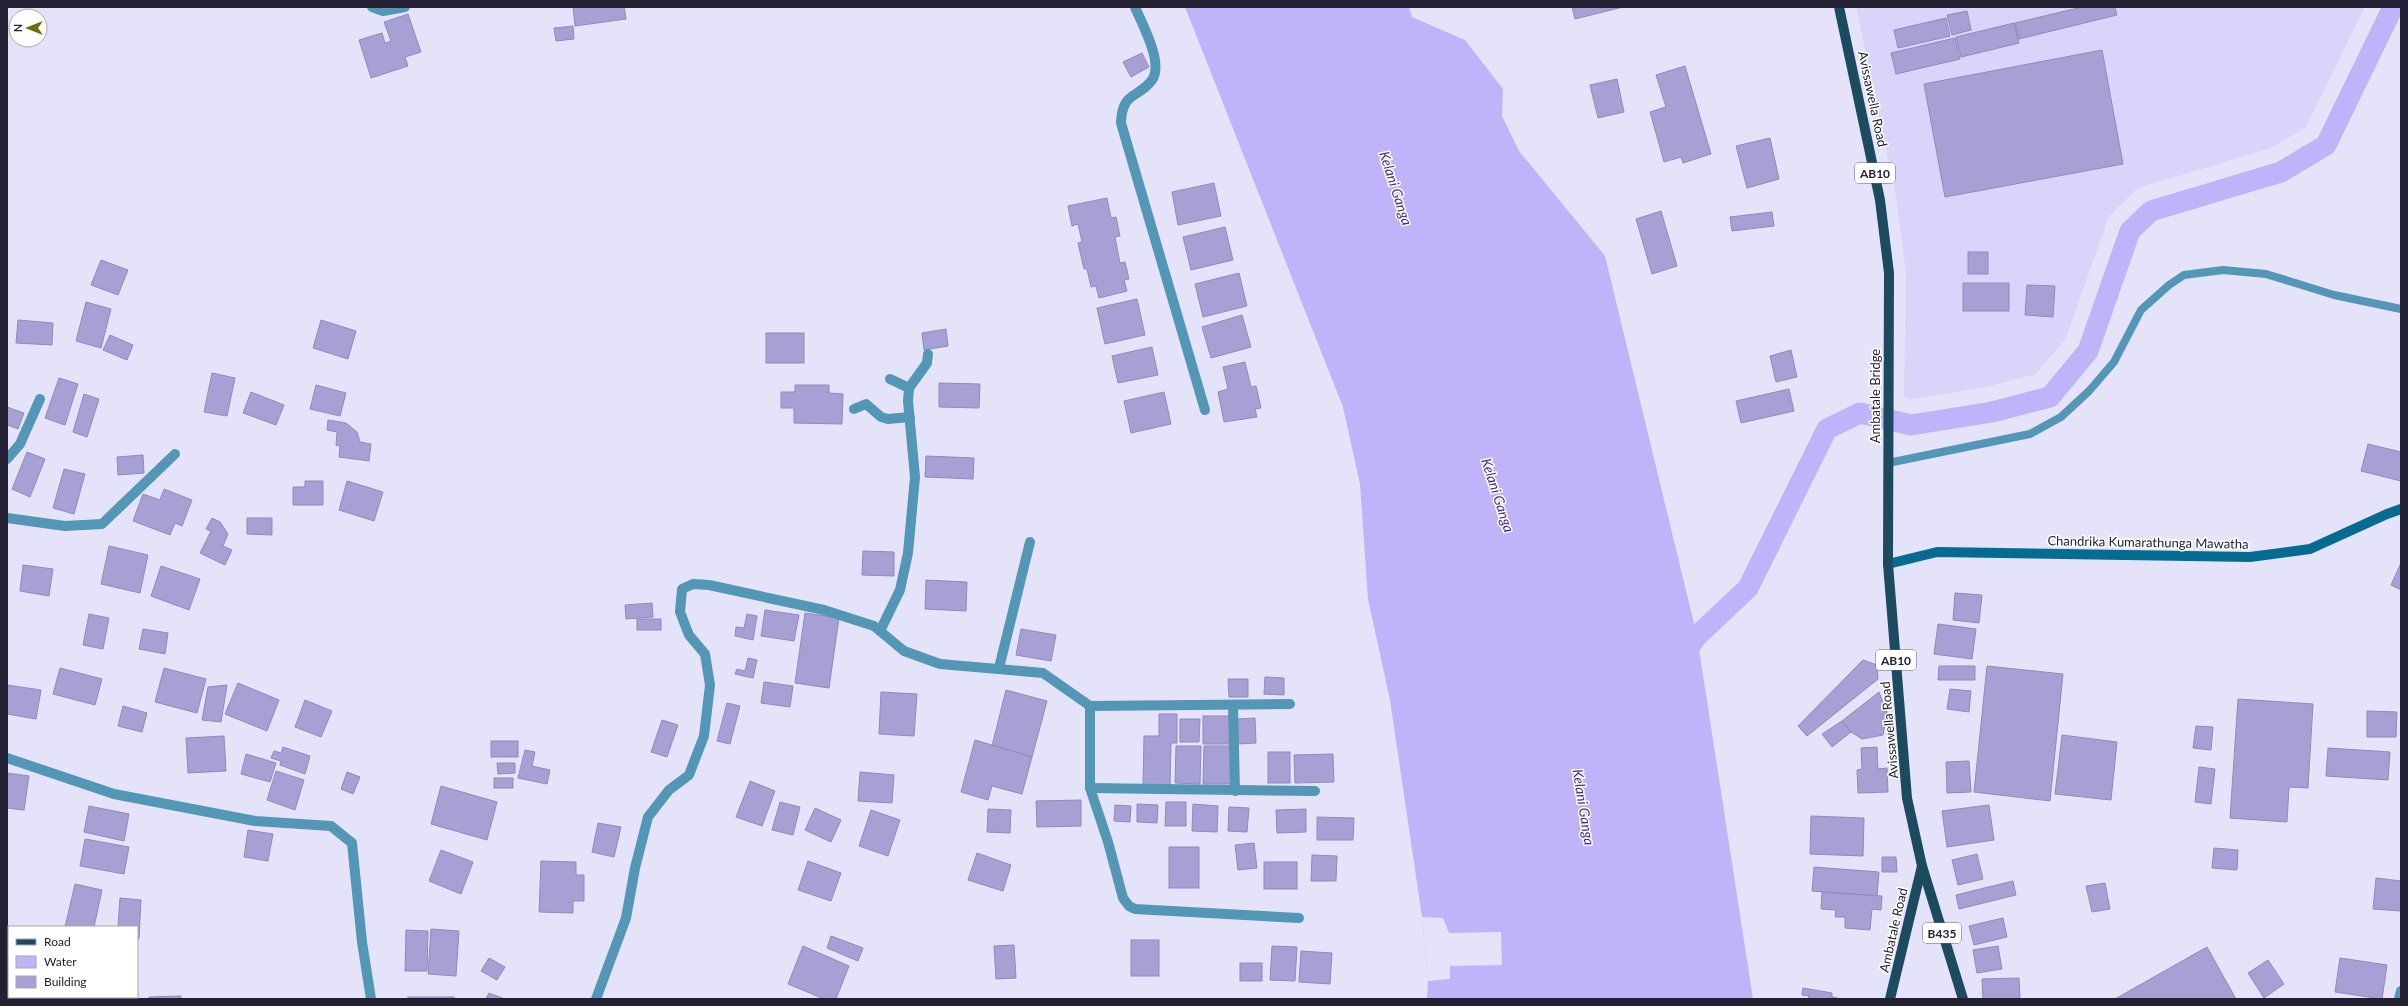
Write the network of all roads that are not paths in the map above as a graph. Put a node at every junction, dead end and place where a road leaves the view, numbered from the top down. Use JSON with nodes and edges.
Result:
{"nodes":[{"id":1,"x":372,"y":7,"type":"edge"},
{"id":2,"x":405,"y":7,"type":"edge"},
{"id":3,"x":1135,"y":7,"type":"edge"},
{"id":4,"x":1839,"y":7,"type":"edge"},
{"id":5,"x":2401,"y":309,"type":"edge"},
{"id":6,"x":1888,"y":341,"type":"joint"},
{"id":7,"x":928,"y":354,"type":"dead end"},
{"id":8,"x":890,"y":379,"type":"dead end"},
{"id":9,"x":909,"y":388,"type":"junction"},
{"id":10,"x":40,"y":399,"type":"dead end"},
{"id":11,"x":854,"y":409,"type":"dead end"},
{"id":12,"x":1205,"y":410,"type":"dead end"},
{"id":13,"x":910,"y":417,"type":"junction"},
{"id":14,"x":1888,"y":451,"type":"joint"},
{"id":15,"x":175,"y":454,"type":"dead end"},
{"id":16,"x":7,"y":459,"type":"edge"},
{"id":17,"x":1888,"y":463,"type":"junction"},
{"id":18,"x":2401,"y":510,"type":"edge"},
{"id":19,"x":7,"y":518,"type":"edge"},
{"id":20,"x":1030,"y":542,"type":"dead end"},
{"id":21,"x":1888,"y":564,"type":"junction"},
{"id":22,"x":880,"y":631,"type":"junction"},
{"id":23,"x":999,"y":668,"type":"junction"},
{"id":24,"x":1290,"y":704,"type":"dead end"},
{"id":25,"x":1234,"y":705,"type":"junction"},
{"id":26,"x":1090,"y":706,"type":"junction"},
{"id":27,"x":7,"y":758,"type":"edge"},
{"id":28,"x":1090,"y":788,"type":"junction"},
{"id":29,"x":1235,"y":791,"type":"junction"},
{"id":30,"x":1315,"y":791,"type":"dead end"},
{"id":31,"x":1922,"y":866,"type":"junction"},
{"id":32,"x":1299,"y":918,"type":"dead end"},
{"id":33,"x":2401,"y":991,"type":"edge"},
{"id":34,"x":371,"y":999,"type":"edge"},
{"id":35,"x":596,"y":999,"type":"edge"},
{"id":36,"x":1890,"y":999,"type":"edge"},
{"id":37,"x":1963,"y":999,"type":"edge"},
{"id":38,"x":2399,"y":999,"type":"edge"}],
"edges":[{"from":1,"to":2,"type":"street"},
{"from":3,"to":12,"type":"street"},
{"from":4,"to":6,"type":"main road","name":"Avissawella Road","number":"AB10"},
{"from":5,"to":17,"type":"lane"},
{"from":6,"to":14,"type":"main road","name":"Ambatale Bridge","number":"AB10"},
{"from":7,"to":9,"type":"street"},
{"from":8,"to":9,"type":"street"},
{"from":9,"to":13,"type":"street"},
{"from":10,"to":16,"type":"street"},
{"from":11,"to":13,"type":"street"},
{"from":13,"to":22,"type":"street"},
{"from":14,"to":17,"type":"main road","name":"Avissawella Road","number":"AB10"},
{"from":15,"to":19,"type":"street"},
{"from":17,"to":21,"type":"main road","name":"Avissawella Road","number":"AB10"},
{"from":18,"to":21,"type":"main road","name":"Chandrika Kumarathunga Mawatha"},
{"from":20,"to":23,"type":"street"},
{"from":21,"to":31,"type":"main road","name":"Avissawella Road","number":"AB10"},
{"from":22,"to":23,"type":"street"},
{"from":22,"to":35,"type":"street"},
{"from":23,"to":26,"type":"street"},
{"from":24,"to":25,"type":"street"},
{"from":25,"to":26,"type":"street"},
{"from":25,"to":29,"type":"street"},
{"from":26,"to":28,"type":"street"},
{"from":27,"to":34,"type":"street"},
{"from":28,"to":29,"type":"street"},
{"from":28,"to":32,"type":"street"},
{"from":29,"to":30,"type":"street"},
{"from":31,"to":36,"type":"main road","name":"Ambatale Road","number":"AB10"},
{"from":31,"to":37,"type":"main road","name":"Avissawella Road","number":"B435"},
{"from":33,"to":38,"type":"street"}]}
